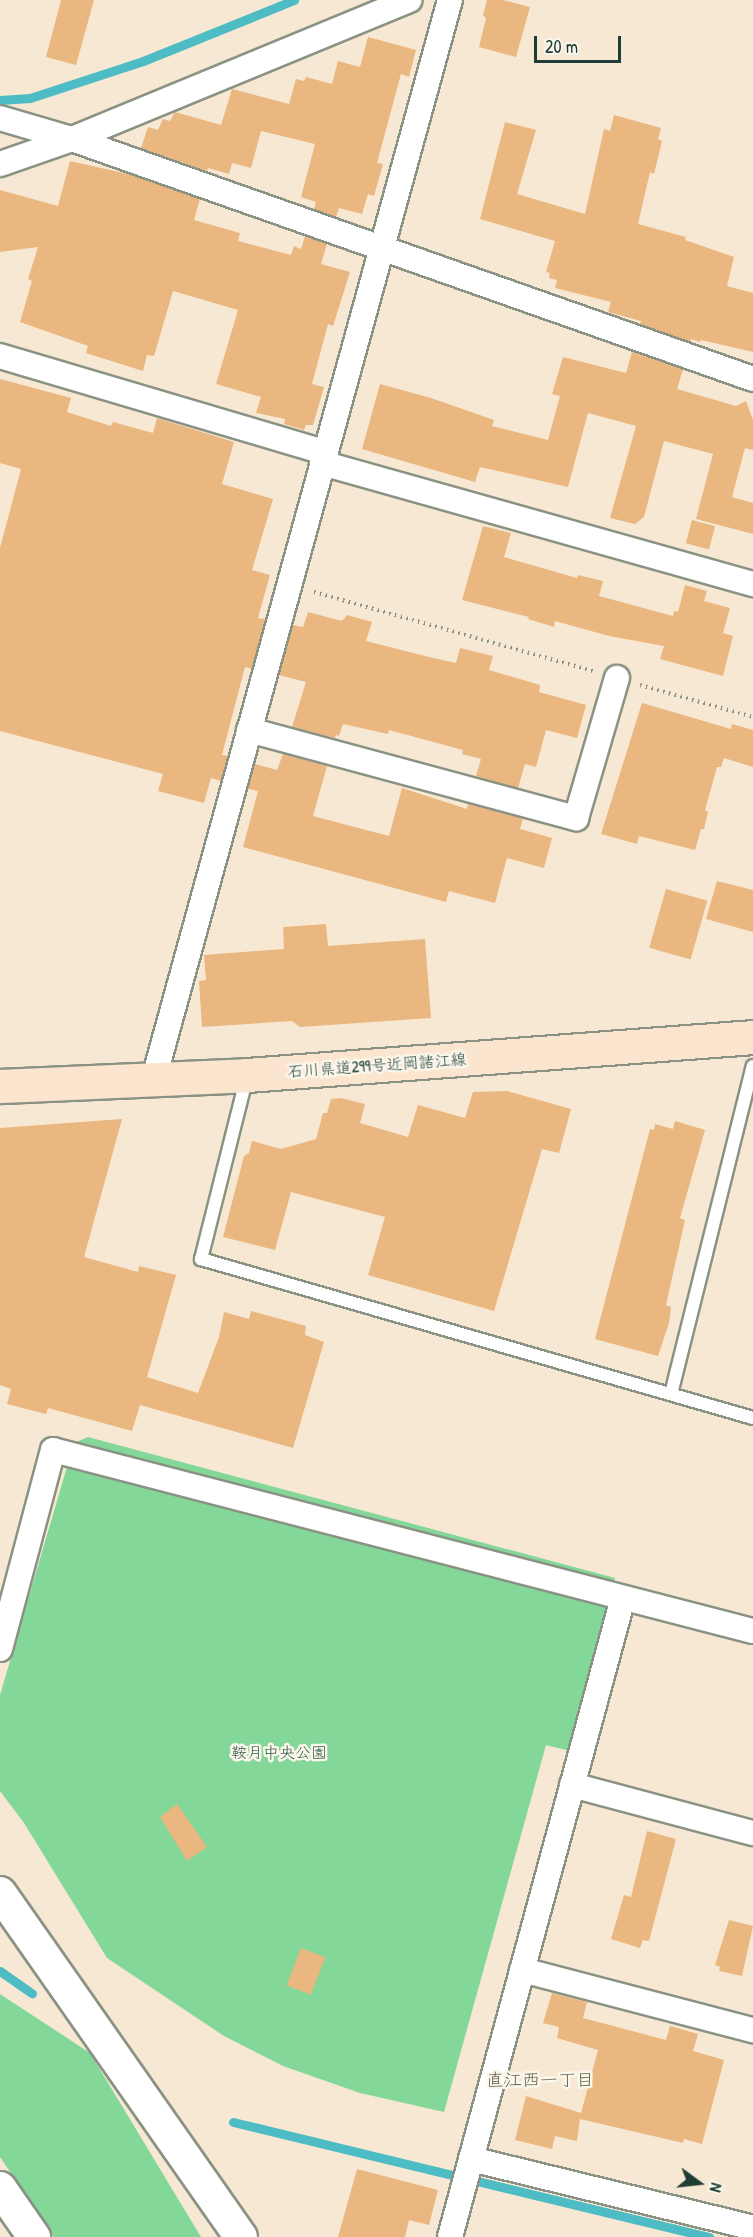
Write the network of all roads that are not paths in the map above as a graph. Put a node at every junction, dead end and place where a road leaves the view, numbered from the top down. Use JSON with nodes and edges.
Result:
{"nodes":[{"id":1,"x":410,"y":0,"type":"edge"},
{"id":2,"x":450,"y":0,"type":"edge"},
{"id":3,"x":0,"y":118,"type":"edge"},
{"id":4,"x":72,"y":139,"type":"junction"},
{"id":5,"x":0,"y":164,"type":"edge"},
{"id":6,"x":381,"y":248,"type":"junction"},
{"id":7,"x":0,"y":356,"type":"edge"},
{"id":8,"x":753,"y":379,"type":"edge"},
{"id":9,"x":323,"y":458,"type":"junction"},
{"id":10,"x":753,"y":584,"type":"edge"},
{"id":11,"x":617,"y":678,"type":"road end"},
{"id":12,"x":249,"y":730,"type":"junction"},
{"id":13,"x":753,"y":1037,"type":"edge"},
{"id":14,"x":753,"y":1066,"type":"edge"},
{"id":15,"x":248,"y":1075,"type":"junction"},
{"id":16,"x":154,"y":1078,"type":"junction"},
{"id":17,"x":0,"y":1086,"type":"edge"},
{"id":18,"x":671,"y":1394,"type":"junction"},
{"id":19,"x":753,"y":1418,"type":"edge"},
{"id":20,"x":623,"y":1598,"type":"junction"},
{"id":21,"x":753,"y":1631,"type":"edge"},
{"id":22,"x":0,"y":1649,"type":"edge"},
{"id":23,"x":572,"y":1785,"type":"junction"},
{"id":24,"x":753,"y":1833,"type":"edge"},
{"id":25,"x":0,"y":1893,"type":"edge"},
{"id":26,"x":522,"y":1970,"type":"junction"},
{"id":27,"x":753,"y":2030,"type":"edge"},
{"id":28,"x":471,"y":2159,"type":"junction"},
{"id":29,"x":0,"y":2188,"type":"edge"},
{"id":30,"x":753,"y":2228,"type":"edge"},
{"id":31,"x":34,"y":2237,"type":"edge"},
{"id":32,"x":241,"y":2237,"type":"edge"},
{"id":33,"x":450,"y":2237,"type":"edge"}],
"edges":[{"from":1,"to":4,"type":"street"},
{"from":2,"to":6,"type":"street"},
{"from":3,"to":4,"type":"street"},
{"from":4,"to":5,"type":"street"},
{"from":4,"to":6,"type":"street"},
{"from":6,"to":8,"type":"street"},
{"from":6,"to":9,"type":"street"},
{"from":7,"to":9,"type":"street"},
{"from":9,"to":10,"type":"street"},
{"from":9,"to":12,"type":"street"},
{"from":11,"to":12,"type":"street"},
{"from":12,"to":16,"type":"street"},
{"from":13,"to":15,"type":"main road","name":"石川県道299号近岡諸江線"},
{"from":14,"to":18,"type":"lane"},
{"from":15,"to":16,"type":"main road","name":"石川県道299号近岡諸江線"},
{"from":15,"to":18,"type":"lane"},
{"from":16,"to":17,"type":"main road","name":"石川県道299号近岡諸江線"},
{"from":18,"to":19,"type":"lane"},
{"from":20,"to":21,"type":"street"},
{"from":20,"to":22,"type":"street"},
{"from":20,"to":23,"type":"street"},
{"from":23,"to":24,"type":"street"},
{"from":23,"to":26,"type":"street"},
{"from":25,"to":32,"type":"street"},
{"from":26,"to":27,"type":"street"},
{"from":26,"to":28,"type":"street"},
{"from":28,"to":30,"type":"street"},
{"from":28,"to":33,"type":"street"},
{"from":29,"to":31,"type":"street"}]}
